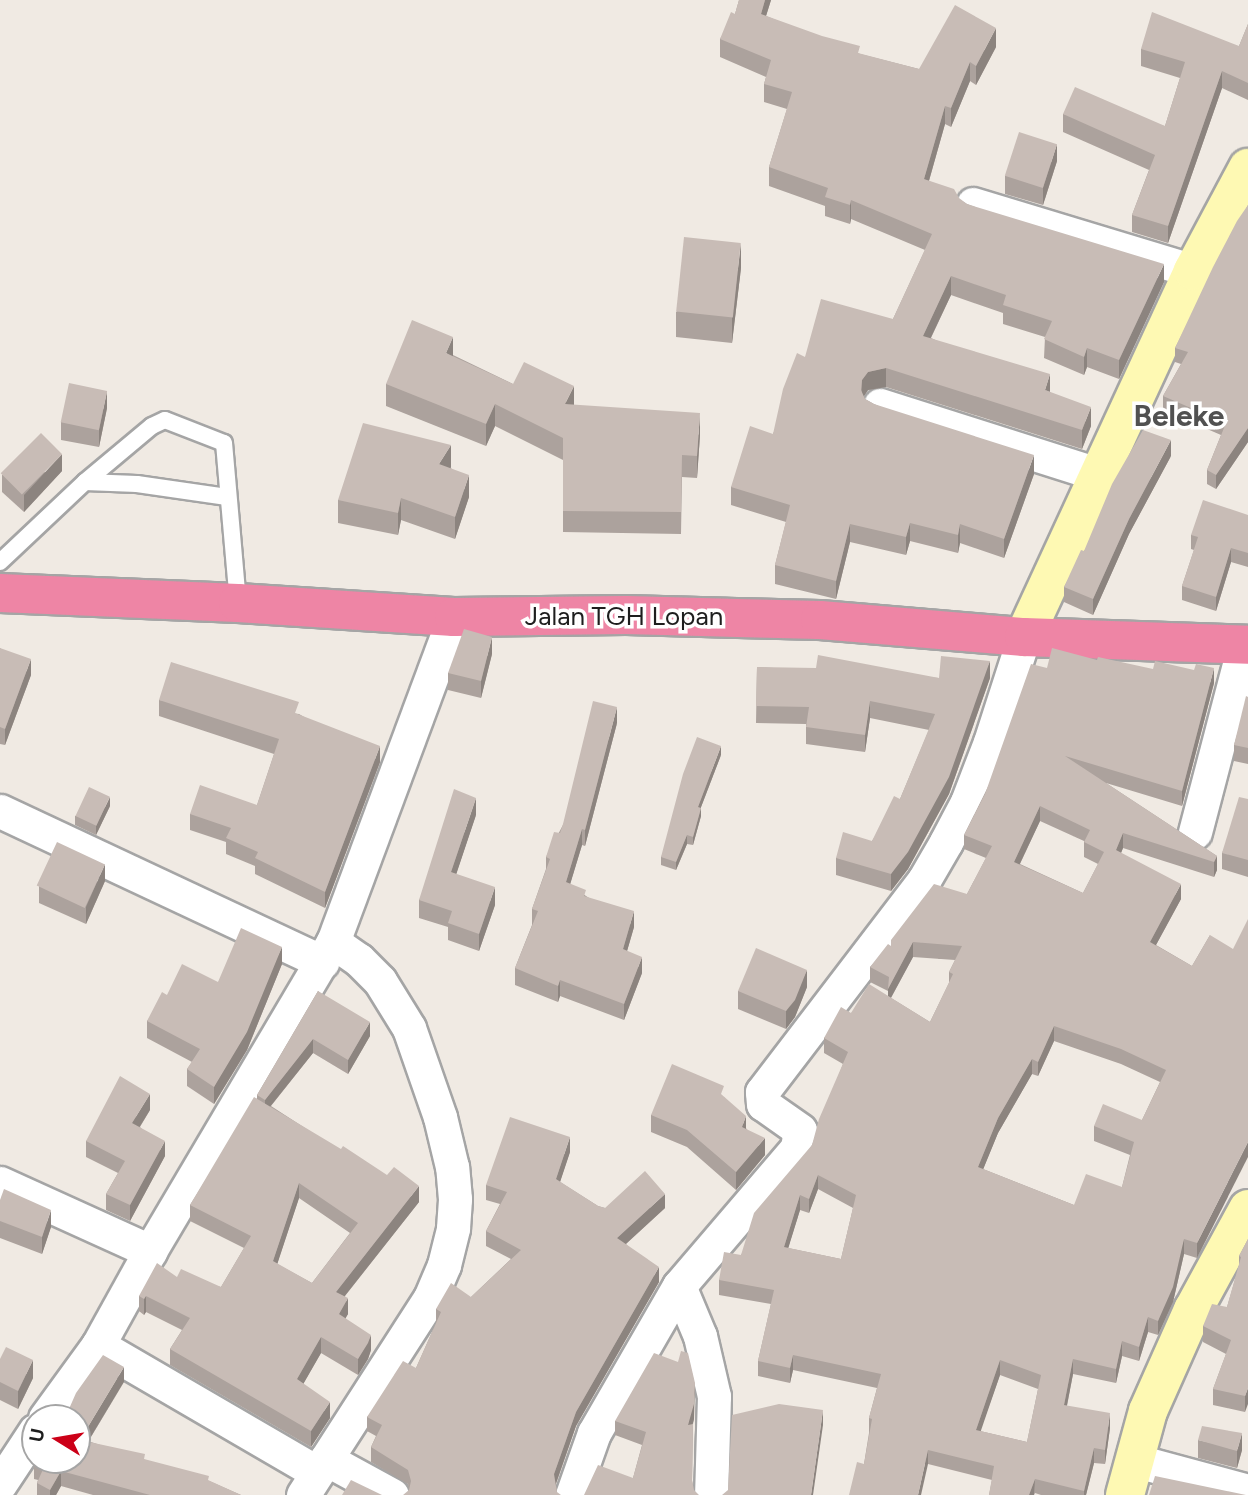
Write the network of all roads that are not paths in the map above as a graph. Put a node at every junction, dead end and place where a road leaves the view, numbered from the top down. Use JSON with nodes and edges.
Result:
{"nodes":[{"id":1,"x":1248,"y":168,"type":"edge"},
{"id":2,"x":973,"y":204,"type":"edge"},
{"id":3,"x":1193,"y":271,"type":"junction"},
{"id":4,"x":880,"y":405,"type":"edge"},
{"id":5,"x":1098,"y":474,"type":"junction"},
{"id":6,"x":85,"y":482,"type":"junction"},
{"id":7,"x":227,"y":497,"type":"junction"},
{"id":8,"x":0,"y":562,"type":"edge"},
{"id":9,"x":0,"y":593,"type":"edge"},
{"id":10,"x":238,"y":603,"type":"junction"},
{"id":11,"x":454,"y":617,"type":"junction"},
{"id":12,"x":1024,"y":637,"type":"junction"},
{"id":13,"x":1246,"y":645,"type":"edge"},
{"id":14,"x":0,"y":811,"type":"edge"},
{"id":15,"x":1195,"y":832,"type":"dead end"},
{"id":16,"x":328,"y":952,"type":"junction"},
{"id":17,"x":0,"y":1183,"type":"edge"},
{"id":18,"x":1248,"y":1209,"type":"edge"},
{"id":19,"x":150,"y":1251,"type":"junction"},
{"id":20,"x":679,"y":1286,"type":"junction"},
{"id":21,"x":98,"y":1345,"type":"junction"},
{"id":22,"x":55,"y":1404,"type":"edge"},
{"id":23,"x":21,"y":1452,"type":"edge"},
{"id":24,"x":315,"y":1475,"type":"edge"},
{"id":25,"x":1129,"y":1477,"type":"edge"},
{"id":26,"x":0,"y":1484,"type":"edge"},
{"id":27,"x":1248,"y":1491,"type":"edge"},
{"id":28,"x":392,"y":1495,"type":"edge"},
{"id":29,"x":572,"y":1495,"type":"edge"},
{"id":30,"x":711,"y":1495,"type":"edge"}],
"edges":[{"from":1,"to":3,"type":"street"},
{"from":2,"to":3,"type":"street"},
{"from":3,"to":5,"type":"street"},
{"from":4,"to":5,"type":"street"},
{"from":5,"to":12,"type":"street"},
{"from":6,"to":7,"type":"lane"},
{"from":6,"to":7,"type":"lane"},
{"from":6,"to":8,"type":"lane"},
{"from":7,"to":10,"type":"lane"},
{"from":9,"to":10,"type":"highway","name":"Jalan TGH Lopan"},
{"from":10,"to":11,"type":"highway","name":"Jalan TGH Lopan"},
{"from":11,"to":12,"type":"highway","name":"Jalan TGH Lopan"},
{"from":11,"to":16,"type":"street"},
{"from":12,"to":13,"type":"highway","name":"Jalan TGH Lopan"},
{"from":12,"to":20,"type":"street"},
{"from":13,"to":15,"type":"street"},
{"from":14,"to":16,"type":"street"},
{"from":16,"to":19,"type":"street"},
{"from":16,"to":24,"type":"street"},
{"from":17,"to":19,"type":"street"},
{"from":18,"to":25,"type":"street"},
{"from":19,"to":21,"type":"street"},
{"from":20,"to":29,"type":"street"},
{"from":20,"to":30,"type":"street"},
{"from":21,"to":22,"type":"street"},
{"from":21,"to":24,"type":"street"},
{"from":23,"to":26,"type":"street"},
{"from":24,"to":28,"type":"street"},
{"from":25,"to":27,"type":"street"}]}
